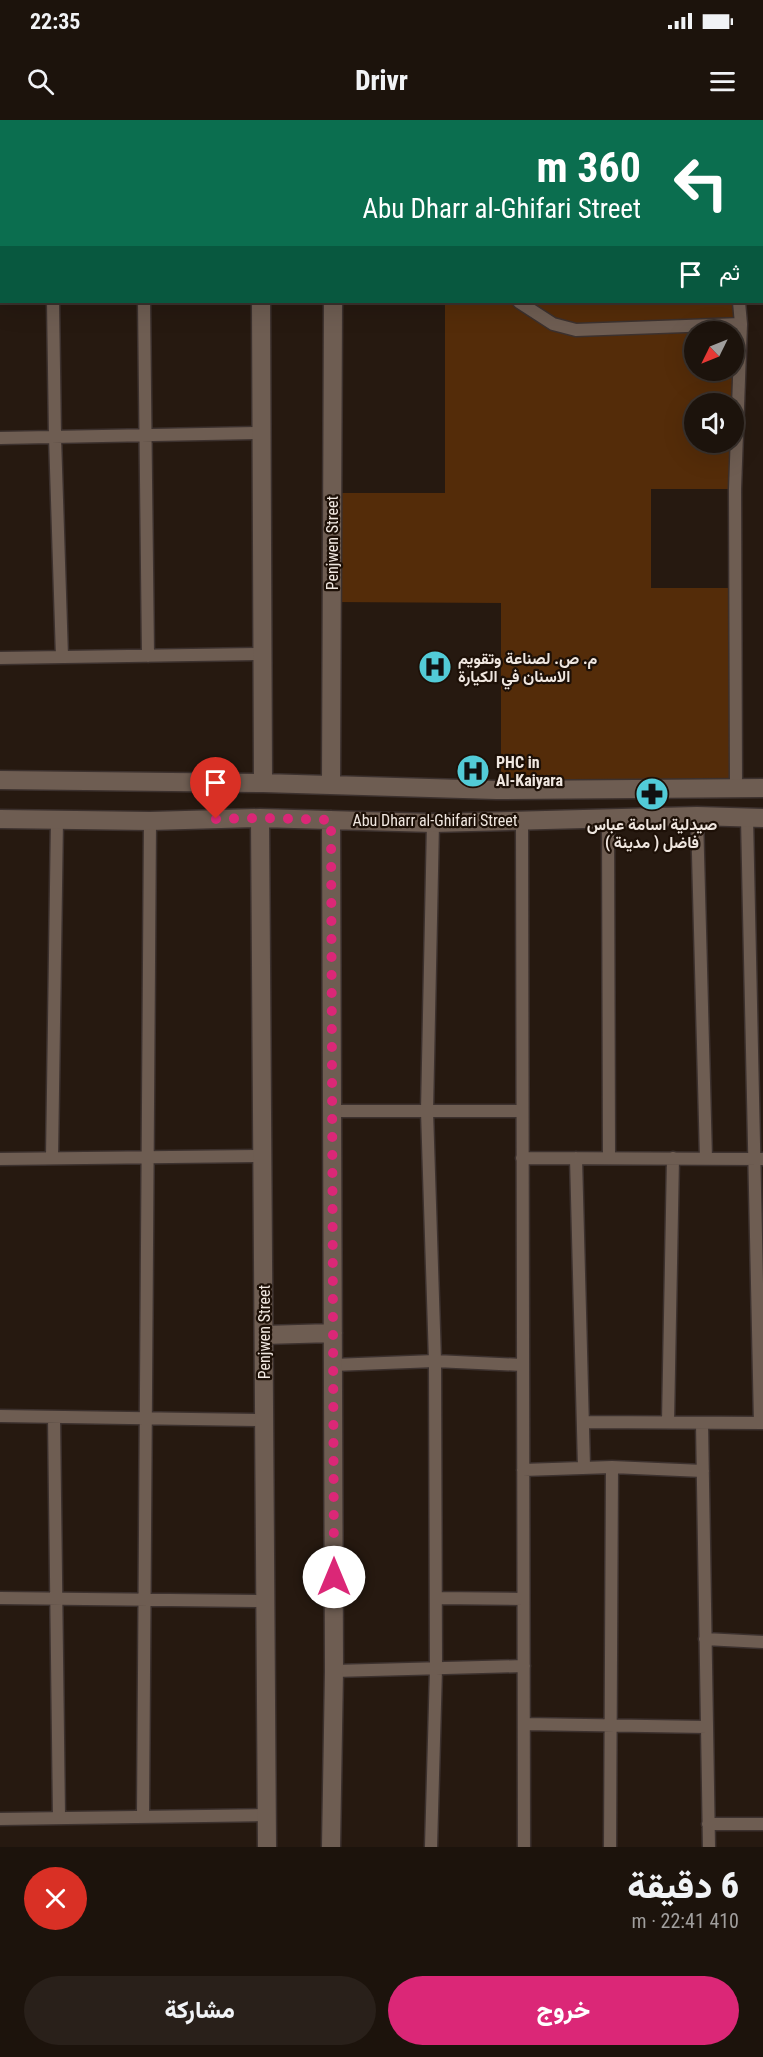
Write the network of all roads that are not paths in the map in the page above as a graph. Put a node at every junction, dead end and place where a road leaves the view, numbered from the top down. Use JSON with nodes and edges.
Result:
{"nodes":[{"id":1,"x":53,"y":303,"type":"edge"},
{"id":2,"x":144,"y":303,"type":"edge"},
{"id":3,"x":261,"y":303,"type":"edge"},
{"id":4,"x":333,"y":303,"type":"edge"},
{"id":5,"x":521,"y":303,"type":"edge"},
{"id":6,"x":739,"y":303,"type":"edge"},
{"id":7,"x":741,"y":321,"type":"edge"},
{"id":8,"x":684,"y":326,"type":"edge"},
{"id":9,"x":739,"y":381,"type":"edge"},
{"id":10,"x":260,"y":433,"type":"junction"},
{"id":11,"x":145,"y":435,"type":"junction"},
{"id":12,"x":55,"y":437,"type":"junction"},
{"id":13,"x":0,"y":438,"type":"edge"},
{"id":14,"x":261,"y":654,"type":"junction"},
{"id":15,"x":148,"y":656,"type":"junction"},
{"id":16,"x":0,"y":657,"type":"edge"},
{"id":17,"x":62,"y":657,"type":"junction"},
{"id":18,"x":0,"y":780,"type":"edge"},
{"id":19,"x":262,"y":783,"type":"junction"},
{"id":20,"x":331,"y":784,"type":"junction"},
{"id":21,"x":736,"y":788,"type":"junction"},
{"id":22,"x":763,"y":788,"type":"edge"},
{"id":23,"x":682,"y":789,"type":"junction"},
{"id":24,"x":690,"y":817,"type":"junction"},
{"id":25,"x":260,"y":818,"type":"junction"},
{"id":26,"x":755,"y":818,"type":"edge"},
{"id":27,"x":0,"y":819,"type":"edge"},
{"id":28,"x":57,"y":819,"type":"junction"},
{"id":29,"x":608,"y":819,"type":"junction"},
{"id":30,"x":331,"y":820,"type":"junction"},
{"id":31,"x":522,"y":820,"type":"junction"},
{"id":32,"x":150,"y":821,"type":"junction"},
{"id":33,"x":433,"y":823,"type":"junction"},
{"id":34,"x":332,"y":1111,"type":"junction"},
{"id":35,"x":427,"y":1111,"type":"junction"},
{"id":36,"x":522,"y":1112,"type":"junction"},
{"id":37,"x":263,"y":1156,"type":"junction"},
{"id":38,"x":147,"y":1157,"type":"junction"},
{"id":39,"x":52,"y":1158,"type":"junction"},
{"id":40,"x":522,"y":1158,"type":"junction"},
{"id":41,"x":576,"y":1158,"type":"junction"},
{"id":42,"x":609,"y":1158,"type":"junction"},
{"id":43,"x":673,"y":1158,"type":"junction"},
{"id":44,"x":0,"y":1159,"type":"edge"},
{"id":45,"x":706,"y":1159,"type":"junction"},
{"id":46,"x":759,"y":1159,"type":"edge"},
{"id":47,"x":333,"y":1333,"type":"junction"},
{"id":48,"x":264,"y":1335,"type":"junction"},
{"id":49,"x":435,"y":1361,"type":"junction"},
{"id":50,"x":333,"y":1365,"type":"junction"},
{"id":51,"x":523,"y":1365,"type":"junction"},
{"id":52,"x":0,"y":1416,"type":"edge"},
{"id":53,"x":54,"y":1417,"type":"junction"},
{"id":54,"x":146,"y":1418,"type":"junction"},
{"id":55,"x":264,"y":1420,"type":"junction"},
{"id":56,"x":584,"y":1422,"type":"junction"},
{"id":57,"x":668,"y":1422,"type":"junction"},
{"id":58,"x":702,"y":1423,"type":"junction"},
{"id":59,"x":761,"y":1423,"type":"edge"},
{"id":60,"x":584,"y":1467,"type":"junction"},
{"id":61,"x":612,"y":1467,"type":"junction"},
{"id":62,"x":523,"y":1470,"type":"junction"},
{"id":63,"x":703,"y":1471,"type":"junction"},
{"id":64,"x":0,"y":1598,"type":"edge"},
{"id":65,"x":436,"y":1598,"type":"junction"},
{"id":66,"x":56,"y":1599,"type":"junction"},
{"id":67,"x":523,"y":1599,"type":"junction"},
{"id":68,"x":144,"y":1600,"type":"junction"},
{"id":69,"x":266,"y":1601,"type":"junction"},
{"id":70,"x":705,"y":1639,"type":"junction"},
{"id":71,"x":763,"y":1642,"type":"edge"},
{"id":72,"x":524,"y":1666,"type":"junction"},
{"id":73,"x":436,"y":1669,"type":"junction"},
{"id":74,"x":334,"y":1671,"type":"junction"},
{"id":75,"x":524,"y":1724,"type":"junction"},
{"id":76,"x":611,"y":1724,"type":"junction"},
{"id":77,"x":707,"y":1727,"type":"junction"},
{"id":78,"x":267,"y":1815,"type":"junction"},
{"id":79,"x":143,"y":1816,"type":"junction"},
{"id":80,"x":59,"y":1817,"type":"junction"},
{"id":81,"x":0,"y":1819,"type":"edge"},
{"id":82,"x":708,"y":1824,"type":"junction"},
{"id":83,"x":763,"y":1824,"type":"edge"},
{"id":84,"x":267,"y":1847,"type":"edge"},
{"id":85,"x":331,"y":1847,"type":"edge"},
{"id":86,"x":431,"y":1847,"type":"edge"},
{"id":87,"x":524,"y":1847,"type":"edge"},
{"id":88,"x":610,"y":1847,"type":"edge"},
{"id":89,"x":709,"y":1847,"type":"edge"}],
"edges":[{"from":1,"to":12,"type":"street"},
{"from":2,"to":11,"type":"street"},
{"from":3,"to":10,"type":"street"},
{"from":4,"to":20,"type":"street","name":"Penjwen Street"},
{"from":5,"to":8,"type":"street"},
{"from":6,"to":7,"type":"street"},
{"from":9,"to":21,"type":"street"},
{"from":10,"to":11,"type":"street"},
{"from":10,"to":14,"type":"street"},
{"from":11,"to":12,"type":"street"},
{"from":11,"to":15,"type":"street"},
{"from":12,"to":13,"type":"street"},
{"from":12,"to":17,"type":"street"},
{"from":14,"to":15,"type":"street"},
{"from":14,"to":19,"type":"street"},
{"from":15,"to":17,"type":"street"},
{"from":16,"to":17,"type":"street"},
{"from":18,"to":19,"type":"street","name":"Abu Dharr al-Ghifari Street"},
{"from":19,"to":20,"type":"street","name":"Abu Dharr al-Ghifari Street"},
{"from":20,"to":23,"type":"street","name":"Abu Dharr al-Ghifari Street"},
{"from":21,"to":22,"type":"street","name":"Abu Dharr al-Ghifari Street"},
{"from":21,"to":23,"type":"street","name":"Abu Dharr al-Ghifari Street"},
{"from":23,"to":24,"type":"street"},
{"from":24,"to":26,"type":"street","name":"Abu Dharr al-Ghifari Street"},
{"from":24,"to":29,"type":"street","name":"Abu Dharr al-Ghifari Street"},
{"from":24,"to":45,"type":"street"},
{"from":25,"to":30,"type":"street","name":"Abu Dharr al-Ghifari Street"},
{"from":25,"to":32,"type":"street","name":"Abu Dharr al-Ghifari Street"},
{"from":25,"to":37,"type":"street","name":"Penjwen Street"},
{"from":26,"to":46,"type":"street"},
{"from":27,"to":28,"type":"street","name":"Abu Dharr al-Ghifari Street"},
{"from":28,"to":32,"type":"street","name":"Abu Dharr al-Ghifari Street"},
{"from":28,"to":39,"type":"street"},
{"from":29,"to":31,"type":"street","name":"Abu Dharr al-Ghifari Street"},
{"from":29,"to":42,"type":"street"},
{"from":30,"to":33,"type":"street","name":"Abu Dharr al-Ghifari Street"},
{"from":30,"to":34,"type":"street"},
{"from":31,"to":33,"type":"street","name":"Abu Dharr al-Ghifari Street"},
{"from":31,"to":36,"type":"street"},
{"from":32,"to":38,"type":"street"},
{"from":33,"to":35,"type":"street"},
{"from":34,"to":35,"type":"street"},
{"from":34,"to":47,"type":"street"},
{"from":35,"to":36,"type":"street"},
{"from":35,"to":49,"type":"street"},
{"from":36,"to":40,"type":"street"},
{"from":37,"to":38,"type":"street"},
{"from":37,"to":48,"type":"street","name":"Penjwen Street"},
{"from":38,"to":39,"type":"street"},
{"from":38,"to":54,"type":"street"},
{"from":39,"to":44,"type":"street"},
{"from":40,"to":41,"type":"street"},
{"from":40,"to":51,"type":"street"},
{"from":41,"to":42,"type":"street"},
{"from":41,"to":56,"type":"street"},
{"from":42,"to":43,"type":"street"},
{"from":43,"to":45,"type":"street"},
{"from":43,"to":57,"type":"street"},
{"from":45,"to":46,"type":"street"},
{"from":46,"to":59,"type":"street"},
{"from":47,"to":48,"type":"street"},
{"from":47,"to":50,"type":"street"},
{"from":48,"to":55,"type":"street","name":"Penjwen Street"},
{"from":49,"to":50,"type":"street"},
{"from":49,"to":51,"type":"street"},
{"from":49,"to":65,"type":"street"},
{"from":50,"to":74,"type":"street"},
{"from":51,"to":62,"type":"street"},
{"from":52,"to":53,"type":"street"},
{"from":53,"to":54,"type":"street"},
{"from":53,"to":66,"type":"street"},
{"from":54,"to":55,"type":"street"},
{"from":54,"to":68,"type":"street"},
{"from":55,"to":69,"type":"street","name":"Penjwen Street"},
{"from":56,"to":57,"type":"street"},
{"from":56,"to":60,"type":"street"},
{"from":57,"to":58,"type":"street"},
{"from":58,"to":59,"type":"street"},
{"from":58,"to":63,"type":"street"},
{"from":60,"to":61,"type":"street"},
{"from":60,"to":62,"type":"street"},
{"from":61,"to":63,"type":"street"},
{"from":61,"to":76,"type":"street"},
{"from":62,"to":67,"type":"street"},
{"from":63,"to":70,"type":"street"},
{"from":64,"to":66,"type":"street"},
{"from":65,"to":67,"type":"street"},
{"from":65,"to":73,"type":"street"},
{"from":66,"to":68,"type":"street"},
{"from":66,"to":80,"type":"street"},
{"from":67,"to":72,"type":"street"},
{"from":68,"to":69,"type":"street"},
{"from":68,"to":79,"type":"street"},
{"from":69,"to":78,"type":"street","name":"Penjwen Street"},
{"from":70,"to":71,"type":"street"},
{"from":70,"to":77,"type":"street"},
{"from":72,"to":73,"type":"street"},
{"from":72,"to":75,"type":"street"},
{"from":73,"to":74,"type":"street"},
{"from":73,"to":86,"type":"street"},
{"from":74,"to":85,"type":"street"},
{"from":75,"to":76,"type":"street"},
{"from":75,"to":87,"type":"street"},
{"from":76,"to":77,"type":"street"},
{"from":76,"to":88,"type":"street"},
{"from":77,"to":82,"type":"street"},
{"from":78,"to":79,"type":"street"},
{"from":78,"to":84,"type":"street","name":"Penjwen Street"},
{"from":79,"to":80,"type":"street"},
{"from":80,"to":81,"type":"street"},
{"from":82,"to":83,"type":"street"},
{"from":82,"to":89,"type":"street"}]}
